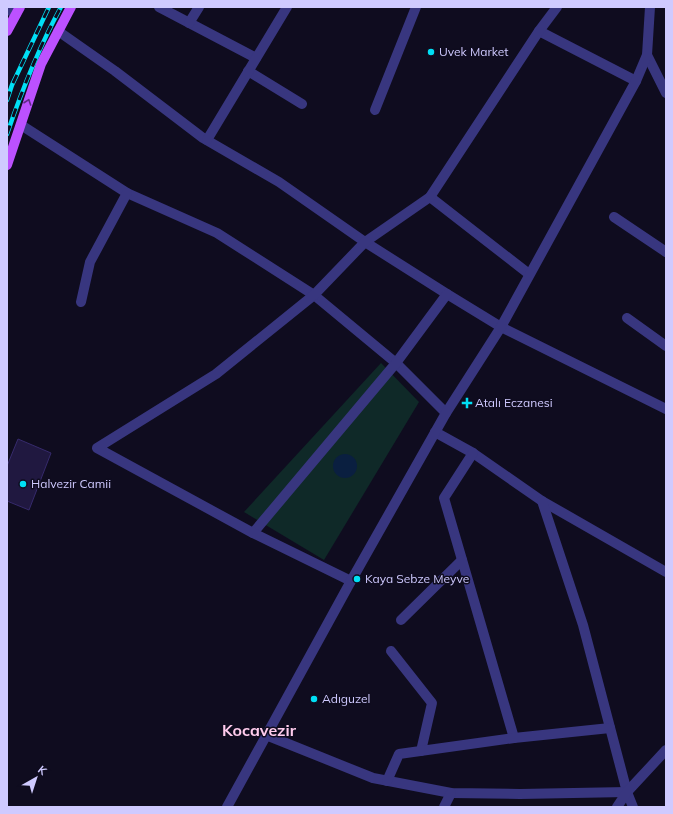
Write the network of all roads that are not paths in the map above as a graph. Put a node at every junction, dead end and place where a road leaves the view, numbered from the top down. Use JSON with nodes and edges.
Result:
{"nodes":[{"id":1,"x":71,"y":7,"type":"edge"},
{"id":2,"x":159,"y":7,"type":"edge"},
{"id":3,"x":199,"y":7,"type":"edge"},
{"id":4,"x":286,"y":7,"type":"edge"},
{"id":5,"x":416,"y":7,"type":"edge"},
{"id":6,"x":557,"y":7,"type":"edge"},
{"id":7,"x":650,"y":7,"type":"edge"},
{"id":8,"x":14,"y":10,"type":"edge"},
{"id":9,"x":189,"y":23,"type":"junction"},
{"id":10,"x":7,"y":31,"type":"edge"},
{"id":11,"x":58,"y":31,"type":"junction"},
{"id":12,"x":540,"y":31,"type":"junction"},
{"id":13,"x":647,"y":55,"type":"junction"},
{"id":14,"x":256,"y":58,"type":"junction"},
{"id":15,"x":248,"y":71,"type":"junction"},
{"id":16,"x":636,"y":81,"type":"junction"},
{"id":17,"x":666,"y":93,"type":"edge"},
{"id":18,"x":302,"y":104,"type":"dead end"},
{"id":19,"x":375,"y":110,"type":"dead end"},
{"id":20,"x":21,"y":125,"type":"junction"},
{"id":21,"x":207,"y":140,"type":"junction"},
{"id":22,"x":7,"y":165,"type":"edge"},
{"id":23,"x":127,"y":193,"type":"junction"},
{"id":24,"x":430,"y":197,"type":"junction"},
{"id":25,"x":614,"y":217,"type":"dead end"},
{"id":26,"x":365,"y":242,"type":"junction"},
{"id":27,"x":666,"y":252,"type":"edge"},
{"id":28,"x":529,"y":274,"type":"junction"},
{"id":29,"x":447,"y":294,"type":"junction"},
{"id":30,"x":314,"y":296,"type":"junction"},
{"id":31,"x":82,"y":302,"type":"dead end"},
{"id":32,"x":627,"y":318,"type":"dead end"},
{"id":33,"x":502,"y":327,"type":"junction"},
{"id":34,"x":666,"y":346,"type":"edge"},
{"id":35,"x":396,"y":363,"type":"junction"},
{"id":36,"x":666,"y":409,"type":"edge"},
{"id":37,"x":446,"y":413,"type":"junction"},
{"id":38,"x":435,"y":432,"type":"junction"},
{"id":39,"x":473,"y":453,"type":"junction"},
{"id":40,"x":542,"y":501,"type":"junction"},
{"id":41,"x":253,"y":533,"type":"junction"},
{"id":42,"x":462,"y":560,"type":"junction"},
{"id":43,"x":666,"y":572,"type":"edge"},
{"id":44,"x":352,"y":581,"type":"junction"},
{"id":45,"x":401,"y":620,"type":"dead end"},
{"id":46,"x":392,"y":651,"type":"dead end"},
{"id":47,"x":610,"y":728,"type":"junction"},
{"id":48,"x":266,"y":735,"type":"junction"},
{"id":49,"x":514,"y":738,"type":"junction"},
{"id":50,"x":666,"y":750,"type":"edge"},
{"id":51,"x":421,"y":751,"type":"junction"},
{"id":52,"x":387,"y":781,"type":"junction"},
{"id":53,"x":627,"y":792,"type":"junction"},
{"id":54,"x":451,"y":793,"type":"junction"},
{"id":55,"x":227,"y":807,"type":"edge"},
{"id":56,"x":444,"y":807,"type":"edge"},
{"id":57,"x":617,"y":807,"type":"edge"},
{"id":58,"x":633,"y":807,"type":"edge"}],
"edges":[{"from":1,"to":11,"type":"main road"},
{"from":2,"to":9,"type":"street"},
{"from":3,"to":9,"type":"street"},
{"from":4,"to":14,"type":"street"},
{"from":5,"to":19,"type":"street"},
{"from":6,"to":12,"type":"street"},
{"from":7,"to":13,"type":"street"},
{"from":8,"to":10,"type":"main road"},
{"from":9,"to":14,"type":"street"},
{"from":20,"to":11,"type":"main road","one_way":true},
{"from":11,"to":21,"type":"street"},
{"from":12,"to":16,"type":"street"},
{"from":12,"to":24,"type":"street"},
{"from":13,"to":16,"type":"street"},
{"from":13,"to":17,"type":"street"},
{"from":14,"to":15,"type":"street"},
{"from":15,"to":18,"type":"street"},
{"from":15,"to":21,"type":"street"},
{"from":16,"to":28,"type":"street"},
{"from":20,"to":22,"type":"main road"},
{"from":20,"to":23,"type":"street"},
{"from":21,"to":26,"type":"street"},
{"from":23,"to":30,"type":"street"},
{"from":23,"to":31,"type":"street"},
{"from":24,"to":26,"type":"street"},
{"from":24,"to":28,"type":"street"},
{"from":25,"to":27,"type":"street"},
{"from":26,"to":29,"type":"street"},
{"from":26,"to":30,"type":"street"},
{"from":28,"to":33,"type":"street"},
{"from":29,"to":33,"type":"street"},
{"from":29,"to":35,"type":"street"},
{"from":30,"to":35,"type":"street"},
{"from":30,"to":41,"type":"street"},
{"from":32,"to":34,"type":"street"},
{"from":33,"to":36,"type":"street"},
{"from":33,"to":37,"type":"street"},
{"from":35,"to":37,"type":"street"},
{"from":35,"to":41,"type":"street"},
{"from":37,"to":38,"type":"street"},
{"from":38,"to":39,"type":"street"},
{"from":38,"to":44,"type":"street"},
{"from":39,"to":40,"type":"street"},
{"from":39,"to":42,"type":"street"},
{"from":40,"to":43,"type":"street"},
{"from":40,"to":47,"type":"street"},
{"from":41,"to":44,"type":"street"},
{"from":42,"to":45,"type":"street"},
{"from":42,"to":49,"type":"street"},
{"from":44,"to":48,"type":"street"},
{"from":46,"to":51,"type":"street"},
{"from":47,"to":49,"type":"street"},
{"from":47,"to":53,"type":"street"},
{"from":48,"to":52,"type":"street"},
{"from":48,"to":55,"type":"street"},
{"from":49,"to":51,"type":"street"},
{"from":50,"to":53,"type":"street"},
{"from":51,"to":52,"type":"street"},
{"from":52,"to":54,"type":"street"},
{"from":53,"to":54,"type":"street"},
{"from":53,"to":57,"type":"street"},
{"from":53,"to":58,"type":"street"},
{"from":54,"to":56,"type":"street"}]}
